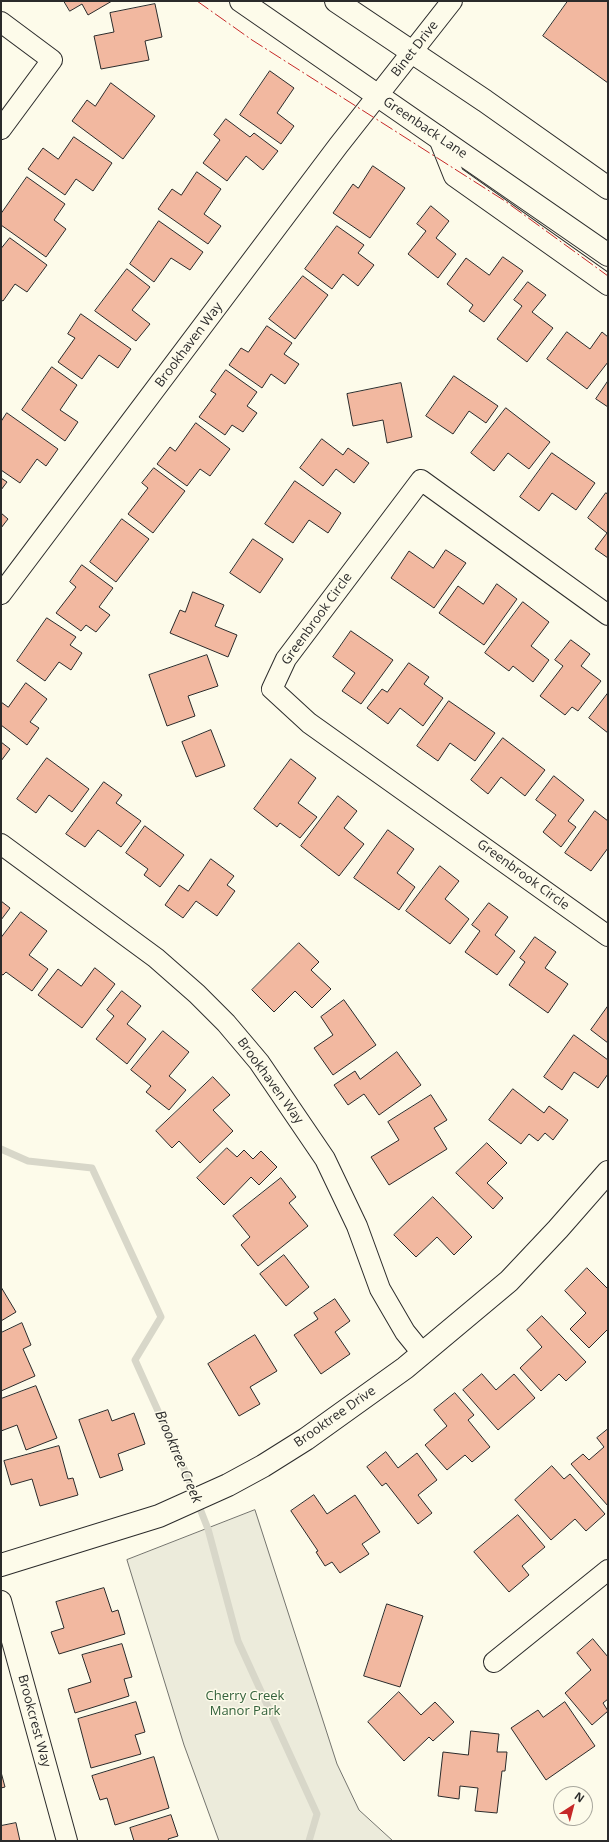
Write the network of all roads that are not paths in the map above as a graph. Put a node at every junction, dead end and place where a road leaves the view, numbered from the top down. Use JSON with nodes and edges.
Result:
{"nodes":[{"id":1,"x":241,"y":1,"type":"edge"},
{"id":2,"x":336,"y":1,"type":"edge"},
{"id":3,"x":452,"y":1,"type":"edge"},
{"id":4,"x":1,"y":22,"type":"edge"},
{"id":5,"x":411,"y":53,"type":"junction"},
{"id":6,"x":378,"y":96,"type":"junction"},
{"id":7,"x":1,"y":129,"type":"edge"},
{"id":8,"x":438,"y":136,"type":"junction"},
{"id":9,"x":608,"y":188,"type":"edge"},
{"id":10,"x":608,"y":255,"type":"edge"},
{"id":11,"x":608,"y":285,"type":"edge"},
{"id":12,"x":1,"y":594,"type":"edge"},
{"id":13,"x":608,"y":615,"type":"edge"},
{"id":14,"x":1,"y":844,"type":"edge"},
{"id":15,"x":608,"y":936,"type":"edge"},
{"id":16,"x":608,"y":1172,"type":"edge"},
{"id":17,"x":422,"y":1353,"type":"junction"},
{"id":18,"x":1,"y":1565,"type":"edge"},
{"id":19,"x":608,"y":1570,"type":"edge"},
{"id":20,"x":1,"y":1601,"type":"edge"},
{"id":21,"x":494,"y":1662,"type":"dead end"},
{"id":22,"x":67,"y":1841,"type":"edge"}],
"edges":[{"from":1,"to":6,"type":"main road","name":"Greenback Lane"},
{"from":2,"to":5,"type":"main road"},
{"from":3,"to":5,"type":"street","name":"Binet Drive"},
{"from":4,"to":7,"type":"street"},
{"from":5,"to":6,"type":"street","name":"Binet Drive"},
{"from":5,"to":9,"type":"main road"},
{"from":6,"to":8,"type":"main road","name":"Greenback Lane"},
{"from":6,"to":12,"type":"street","name":"Brookhaven Way"},
{"from":8,"to":10,"type":"main road","name":"Greenback Lane"},
{"from":8,"to":11,"type":"street"},
{"from":13,"to":15,"type":"street","name":"Greenbrook Circle"},
{"from":14,"to":17,"type":"street","name":"Brookhaven Way"},
{"from":16,"to":17,"type":"main road","name":"Brooktree Drive"},
{"from":17,"to":18,"type":"main road","name":"Brooktree Drive"},
{"from":19,"to":21,"type":"street"},
{"from":20,"to":22,"type":"street","name":"Brookcrest Way"}]}
